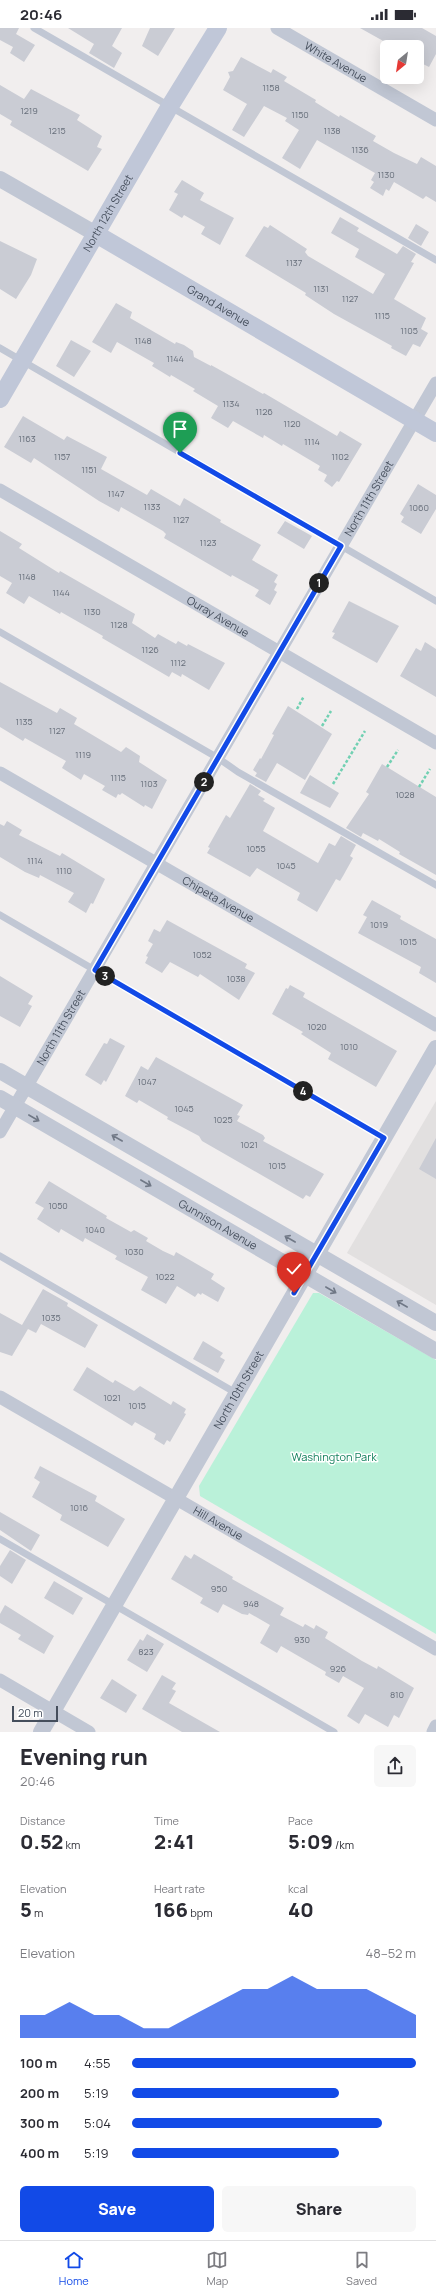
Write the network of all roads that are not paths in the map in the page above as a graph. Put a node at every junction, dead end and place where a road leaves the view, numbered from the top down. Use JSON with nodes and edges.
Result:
{"nodes":[{"id":1,"x":34,"y":28,"type":"edge"},
{"id":2,"x":218,"y":28,"type":"edge"},
{"id":3,"x":277,"y":28,"type":"edge"},
{"id":4,"x":170,"y":106,"type":"junction"},
{"id":5,"x":436,"y":120,"type":"edge"},
{"id":6,"x":0,"y":179,"type":"edge"},
{"id":7,"x":96,"y":234,"type":"junction"},
{"id":8,"x":436,"y":260,"type":"edge"},
{"id":9,"x":0,"y":348,"type":"edge"},
{"id":10,"x":22,"y":361,"type":"junction"},
{"id":11,"x":436,"y":383,"type":"edge"},
{"id":12,"x":0,"y":399,"type":"edge"},
{"id":13,"x":414,"y":420,"type":"junction"},
{"id":14,"x":436,"y":433,"type":"edge"},
{"id":15,"x":0,"y":490,"type":"edge"},
{"id":16,"x":341,"y":546,"type":"junction"},
{"id":17,"x":436,"y":601,"type":"edge"},
{"id":18,"x":0,"y":632,"type":"edge"},
{"id":19,"x":279,"y":652,"type":"junction"},
{"id":20,"x":436,"y":743,"type":"edge"},
{"id":21,"x":218,"y":758,"type":"junction"},
{"id":22,"x":0,"y":773,"type":"edge"},
{"id":23,"x":157,"y":864,"type":"junction"},
{"id":24,"x":436,"y":885,"type":"edge"},
{"id":25,"x":0,"y":915,"type":"edge"},
{"id":26,"x":95,"y":970,"type":"junction"},
{"id":27,"x":436,"y":1026,"type":"edge"},
{"id":28,"x":436,"y":1048,"type":"edge"},
{"id":29,"x":0,"y":1071,"type":"edge"},
{"id":30,"x":27,"y":1086,"type":"junction"},
{"id":31,"x":0,"y":1098,"type":"edge"},
{"id":32,"x":15,"y":1107,"type":"junction"},
{"id":33,"x":0,"y":1132,"type":"edge"},
{"id":34,"x":384,"y":1138,"type":"junction"},
{"id":35,"x":317,"y":1254,"type":"junction"},
{"id":36,"x":0,"y":1256,"type":"edge"},
{"id":37,"x":305,"y":1275,"type":"junction"},
{"id":38,"x":436,"y":1323,"type":"edge"},
{"id":39,"x":436,"y":1351,"type":"edge"},
{"id":40,"x":236,"y":1393,"type":"junction"},
{"id":41,"x":0,"y":1397,"type":"edge"},
{"id":42,"x":175,"y":1498,"type":"junction"},
{"id":43,"x":0,"y":1539,"type":"edge"},
{"id":44,"x":113,"y":1605,"type":"junction"},
{"id":45,"x":436,"y":1649,"type":"edge"},
{"id":46,"x":0,"y":1680,"type":"edge"},
{"id":47,"x":52,"y":1711,"type":"junction"},
{"id":48,"x":436,"y":1726,"type":"edge"},
{"id":49,"x":40,"y":1732,"type":"edge"},
{"id":50,"x":89,"y":1732,"type":"edge"},
{"id":51,"x":334,"y":1732,"type":"edge"},
{"id":52,"x":433,"y":1732,"type":"edge"}],
"edges":[{"from":1,"to":4,"type":"lane"},
{"from":2,"to":4,"type":"main road","name":"North 12th Street"},
{"from":3,"to":5,"type":"street","name":"White Avenue"},
{"from":4,"to":7,"type":"main road","name":"North 12th Street"},
{"from":4,"to":8,"type":"lane"},
{"from":6,"to":7,"type":"street","name":"Grand Avenue"},
{"from":7,"to":10,"type":"main road","name":"North 12th Street"},
{"from":7,"to":13,"type":"main road","name":"Grand Avenue"},
{"from":9,"to":10,"type":"lane"},
{"from":10,"to":12,"type":"main road","name":"North 12th Street"},
{"from":10,"to":16,"type":"lane"},
{"from":11,"to":13,"type":"street","name":"North 11th Street"},
{"from":13,"to":14,"type":"main road","name":"Grand Avenue"},
{"from":13,"to":16,"type":"street","name":"North 11th Street"},
{"from":15,"to":19,"type":"street","name":"Ouray Avenue"},
{"from":16,"to":17,"type":"lane"},
{"from":16,"to":19,"type":"street","name":"North 11th Street"},
{"from":18,"to":21,"type":"lane"},
{"from":19,"to":20,"type":"street","name":"Ouray Avenue"},
{"from":19,"to":21,"type":"street","name":"North 11th Street"},
{"from":21,"to":23,"type":"street","name":"North 11th Street"},
{"from":21,"to":24,"type":"lane"},
{"from":22,"to":23,"type":"street","name":"Chipeta Avenue"},
{"from":23,"to":26,"type":"street","name":"North 11th Street"},
{"from":23,"to":27,"type":"street","name":"Chipeta Avenue"},
{"from":25,"to":26,"type":"lane"},
{"from":26,"to":30,"type":"street","name":"North 11th Street"},
{"from":26,"to":34,"type":"lane"},
{"from":28,"to":34,"type":"street","name":"North 10th Street"},
{"from":29,"to":30,"type":"street"},
{"from":30,"to":32,"type":"street","name":"North 11th Street"},
{"from":35,"to":30,"type":"street","one_way":true},
{"from":31,"to":32,"type":"street","name":"Gunnison Avenue"},
{"from":32,"to":33,"type":"street","name":"North 11th Street"},
{"from":32,"to":37,"type":"street","name":"Gunnison Avenue","one_way":true},
{"from":34,"to":35,"type":"street","name":"North 10th Street"},
{"from":35,"to":37,"type":"street","name":"North 10th Street"},
{"from":38,"to":35,"type":"street","one_way":true},
{"from":36,"to":40,"type":"lane"},
{"from":37,"to":39,"type":"street","name":"Gunnison Avenue","one_way":true},
{"from":37,"to":40,"type":"street","name":"North 10th Street"},
{"from":40,"to":42,"type":"street","name":"North 10th Street"},
{"from":41,"to":42,"type":"street","name":"Hill Avenue"},
{"from":42,"to":44,"type":"street","name":"North 10th Street"},
{"from":42,"to":45,"type":"street","name":"Hill Avenue"},
{"from":43,"to":44,"type":"lane"},
{"from":44,"to":47,"type":"street","name":"North 10th Street"},
{"from":44,"to":51,"type":"lane"},
{"from":46,"to":47,"type":"street"},
{"from":47,"to":49,"type":"street","name":"North 10th Street"},
{"from":47,"to":50,"type":"street"},
{"from":48,"to":52,"type":"street"}]}
